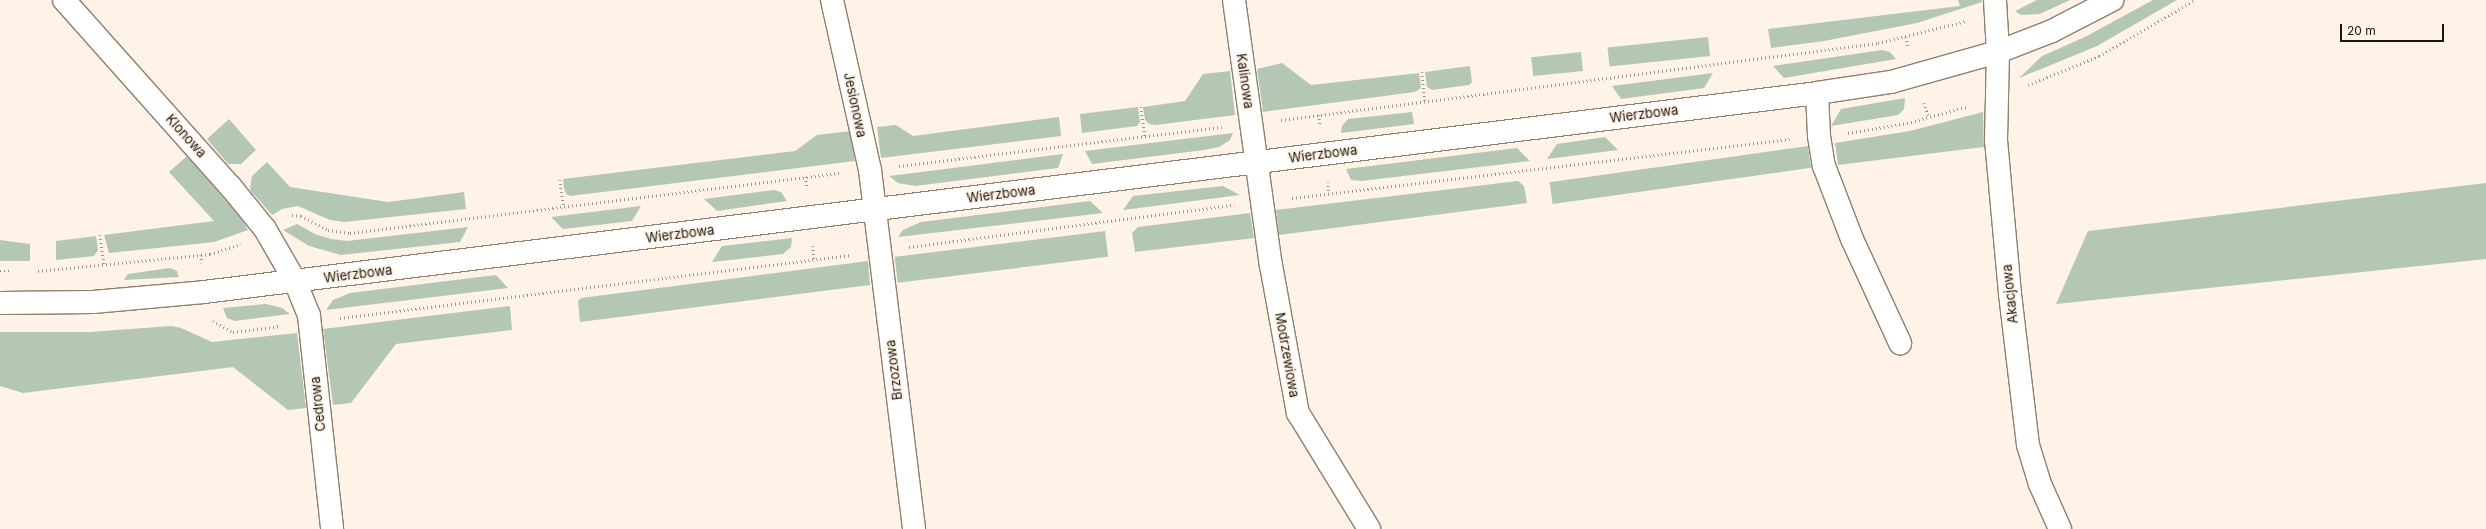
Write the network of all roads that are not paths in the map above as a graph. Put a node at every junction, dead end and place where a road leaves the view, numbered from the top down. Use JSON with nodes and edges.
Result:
{"nodes":[{"id":1,"x":64,"y":0,"type":"edge"},
{"id":2,"x":832,"y":0,"type":"edge"},
{"id":3,"x":1234,"y":0,"type":"edge"},
{"id":4,"x":1995,"y":0,"type":"edge"},
{"id":5,"x":2112,"y":0,"type":"edge"},
{"id":6,"x":1998,"y":52,"type":"junction"},
{"id":7,"x":1817,"y":93,"type":"junction"},
{"id":8,"x":1257,"y":162,"type":"junction"},
{"id":9,"x":875,"y":210,"type":"junction"},
{"id":10,"x":295,"y":282,"type":"junction"},
{"id":11,"x":0,"y":303,"type":"edge"},
{"id":12,"x":1900,"y":343,"type":"dead end"},
{"id":13,"x":332,"y":529,"type":"edge"},
{"id":14,"x":914,"y":529,"type":"edge"},
{"id":15,"x":1368,"y":529,"type":"edge"},
{"id":16,"x":2060,"y":529,"type":"edge"}],
"edges":[{"from":1,"to":10,"type":"street","name":"Klonowa"},
{"from":2,"to":9,"type":"street","name":"Jesionowa"},
{"from":3,"to":8,"type":"street","name":"Kalinowa"},
{"from":4,"to":6,"type":"street","name":"Akacjowa"},
{"from":5,"to":6,"type":"street","name":"Wierzbowa"},
{"from":6,"to":7,"type":"street","name":"Wierzbowa"},
{"from":6,"to":16,"type":"street","name":"Akacjowa"},
{"from":7,"to":8,"type":"street","name":"Wierzbowa"},
{"from":7,"to":12,"type":"street"},
{"from":8,"to":9,"type":"street","name":"Wierzbowa"},
{"from":8,"to":15,"type":"street","name":"Modrzewiowa"},
{"from":9,"to":10,"type":"street","name":"Wierzbowa"},
{"from":9,"to":14,"type":"street","name":"Brzozowa"},
{"from":10,"to":11,"type":"street","name":"Wierzbowa"},
{"from":10,"to":13,"type":"street","name":"Cedrowa"}]}
